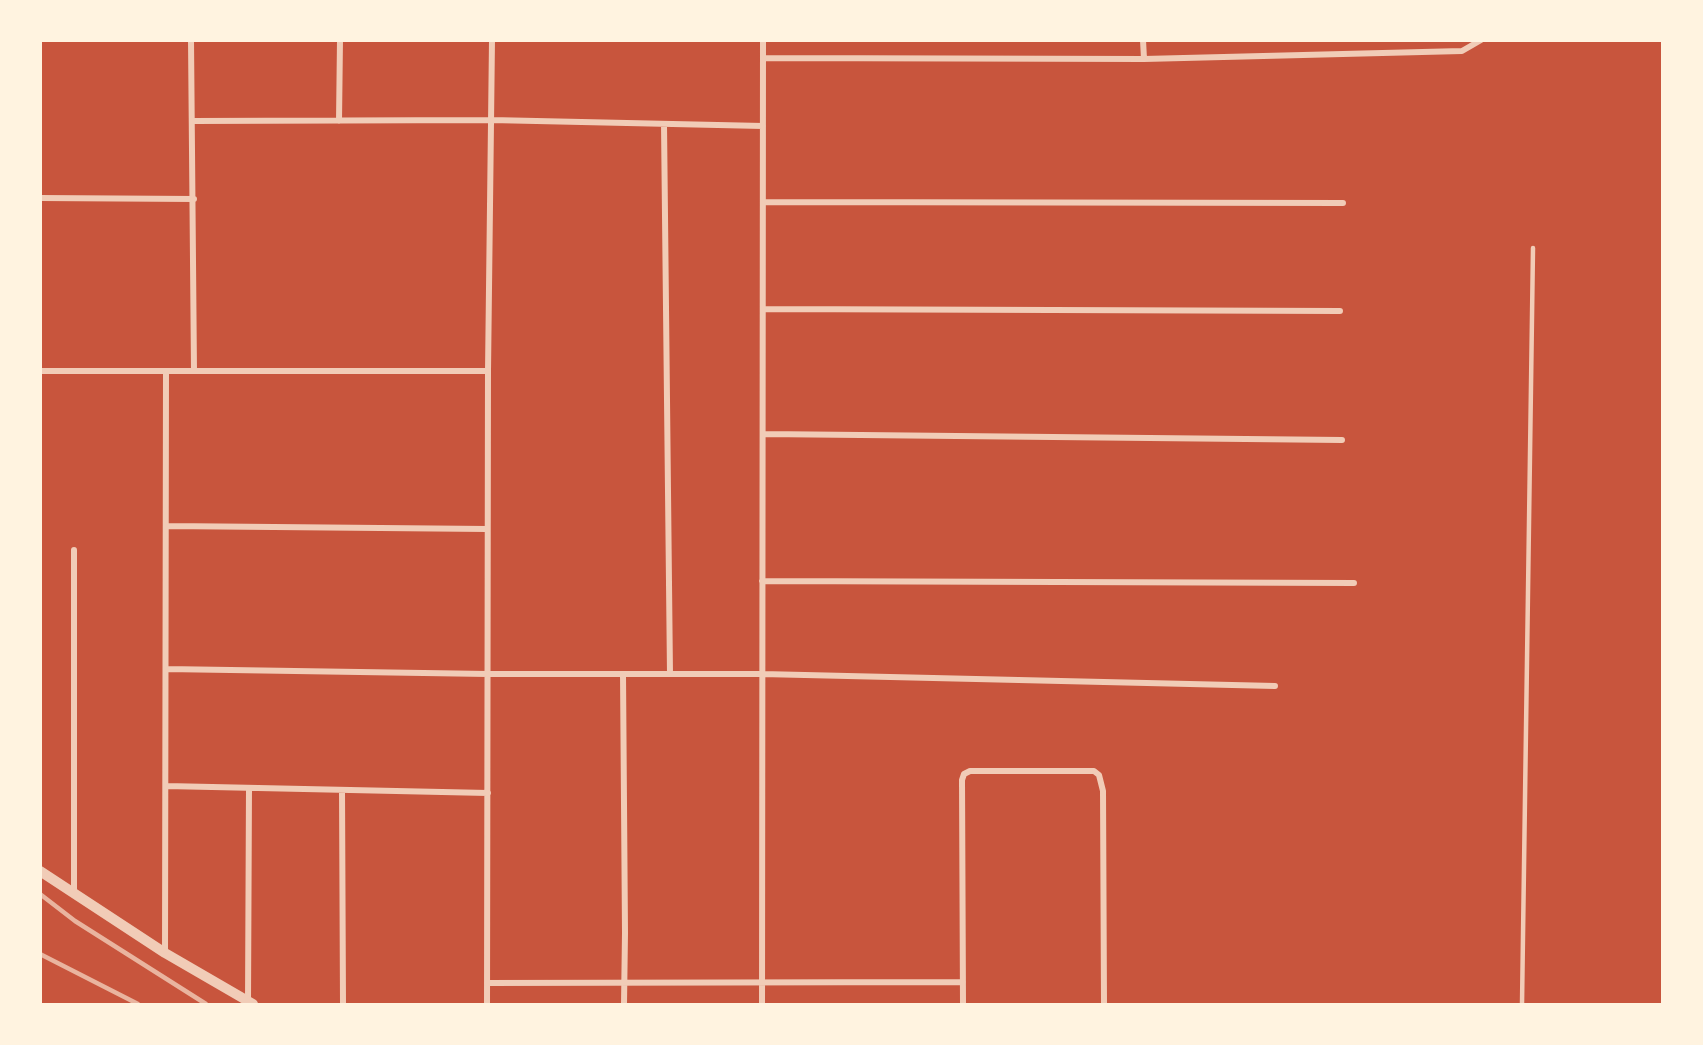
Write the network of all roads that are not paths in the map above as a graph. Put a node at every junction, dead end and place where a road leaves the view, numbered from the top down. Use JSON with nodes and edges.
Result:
{"nodes":[{"id":1,"x":191,"y":40,"type":"edge"},
{"id":2,"x":340,"y":40,"type":"edge"},
{"id":3,"x":492,"y":40,"type":"edge"},
{"id":4,"x":763,"y":40,"type":"edge"},
{"id":5,"x":1143,"y":40,"type":"edge"},
{"id":6,"x":1481,"y":40,"type":"edge"},
{"id":7,"x":763,"y":58,"type":"junction"},
{"id":8,"x":1144,"y":59,"type":"junction"},
{"id":9,"x":491,"y":120,"type":"junction"},
{"id":10,"x":193,"y":121,"type":"junction"},
{"id":11,"x":339,"y":121,"type":"junction"},
{"id":12,"x":664,"y":124,"type":"junction"},
{"id":13,"x":763,"y":126,"type":"junction"},
{"id":14,"x":40,"y":198,"type":"edge"},
{"id":15,"x":194,"y":198,"type":"junction"},
{"id":16,"x":763,"y":202,"type":"junction"},
{"id":17,"x":1343,"y":203,"type":"dead end"},
{"id":18,"x":1533,"y":248,"type":"dead end"},
{"id":19,"x":763,"y":309,"type":"junction"},
{"id":20,"x":1340,"y":311,"type":"dead end"},
{"id":21,"x":40,"y":371,"type":"edge"},
{"id":22,"x":166,"y":371,"type":"junction"},
{"id":23,"x":195,"y":371,"type":"junction"},
{"id":24,"x":488,"y":371,"type":"junction"},
{"id":25,"x":764,"y":434,"type":"junction"},
{"id":26,"x":1342,"y":440,"type":"dead end"},
{"id":27,"x":167,"y":526,"type":"junction"},
{"id":28,"x":487,"y":529,"type":"junction"},
{"id":29,"x":74,"y":550,"type":"dead end"},
{"id":30,"x":762,"y":581,"type":"junction"},
{"id":31,"x":1354,"y":583,"type":"dead end"},
{"id":32,"x":166,"y":669,"type":"junction"},
{"id":33,"x":488,"y":674,"type":"junction"},
{"id":34,"x":623,"y":674,"type":"junction"},
{"id":35,"x":670,"y":674,"type":"junction"},
{"id":36,"x":762,"y":674,"type":"junction"},
{"id":37,"x":1275,"y":686,"type":"dead end"},
{"id":38,"x":166,"y":786,"type":"junction"},
{"id":39,"x":249,"y":788,"type":"junction"},
{"id":40,"x":342,"y":790,"type":"junction"},
{"id":41,"x":488,"y":793,"type":"junction"},
{"id":42,"x":40,"y":871,"type":"edge"},
{"id":43,"x":74,"y":893,"type":"junction"},
{"id":44,"x":165,"y":953,"type":"junction"},
{"id":45,"x":963,"y":982,"type":"junction"},
{"id":46,"x":487,"y":983,"type":"junction"},
{"id":47,"x":624,"y":983,"type":"junction"},
{"id":48,"x":762,"y":983,"type":"junction"},
{"id":49,"x":250,"y":1003,"type":"edge"},
{"id":50,"x":343,"y":1005,"type":"edge"},
{"id":51,"x":487,"y":1005,"type":"edge"},
{"id":52,"x":624,"y":1005,"type":"edge"},
{"id":53,"x":762,"y":1005,"type":"edge"},
{"id":54,"x":963,"y":1005,"type":"edge"},
{"id":55,"x":1104,"y":1005,"type":"edge"},
{"id":56,"x":1522,"y":1005,"type":"edge"}],
"edges":[{"from":1,"to":10,"type":"street"},
{"from":2,"to":11,"type":"street"},
{"from":3,"to":9,"type":"street"},
{"from":4,"to":7,"type":"street"},
{"from":5,"to":8,"type":"street"},
{"from":6,"to":8,"type":"street"},
{"from":7,"to":8,"type":"street"},
{"from":7,"to":13,"type":"street"},
{"from":9,"to":11,"type":"street"},
{"from":9,"to":12,"type":"street"},
{"from":9,"to":24,"type":"street"},
{"from":10,"to":11,"type":"street"},
{"from":10,"to":15,"type":"street"},
{"from":12,"to":13,"type":"street"},
{"from":12,"to":35,"type":"street"},
{"from":13,"to":16,"type":"street"},
{"from":14,"to":15,"type":"street"},
{"from":15,"to":23,"type":"street"},
{"from":16,"to":17,"type":"street"},
{"from":16,"to":19,"type":"street"},
{"from":18,"to":56,"type":"lane"},
{"from":19,"to":20,"type":"street"},
{"from":19,"to":25,"type":"street"},
{"from":21,"to":22,"type":"street"},
{"from":22,"to":23,"type":"street"},
{"from":22,"to":27,"type":"street"},
{"from":23,"to":24,"type":"street"},
{"from":24,"to":28,"type":"street"},
{"from":25,"to":26,"type":"street"},
{"from":25,"to":30,"type":"street"},
{"from":27,"to":28,"type":"street"},
{"from":27,"to":32,"type":"street"},
{"from":28,"to":33,"type":"street"},
{"from":29,"to":43,"type":"street"},
{"from":30,"to":31,"type":"street"},
{"from":30,"to":36,"type":"street"},
{"from":32,"to":33,"type":"street"},
{"from":32,"to":38,"type":"street"},
{"from":33,"to":34,"type":"street"},
{"from":33,"to":41,"type":"street"},
{"from":34,"to":35,"type":"street"},
{"from":34,"to":47,"type":"street"},
{"from":35,"to":36,"type":"street"},
{"from":36,"to":37,"type":"street"},
{"from":36,"to":48,"type":"street"},
{"from":38,"to":39,"type":"street"},
{"from":38,"to":44,"type":"street"},
{"from":39,"to":40,"type":"street"},
{"from":39,"to":49,"type":"street"},
{"from":40,"to":41,"type":"street"},
{"from":40,"to":50,"type":"street"},
{"from":41,"to":46,"type":"street"},
{"from":42,"to":43,"type":"street"},
{"from":43,"to":44,"type":"street"},
{"from":44,"to":49,"type":"street"},
{"from":45,"to":48,"type":"street"},
{"from":45,"to":54,"type":"street"},
{"from":45,"to":55,"type":"street"},
{"from":46,"to":47,"type":"street"},
{"from":46,"to":51,"type":"street"},
{"from":47,"to":48,"type":"street"},
{"from":47,"to":52,"type":"street"},
{"from":48,"to":53,"type":"street"}]}
